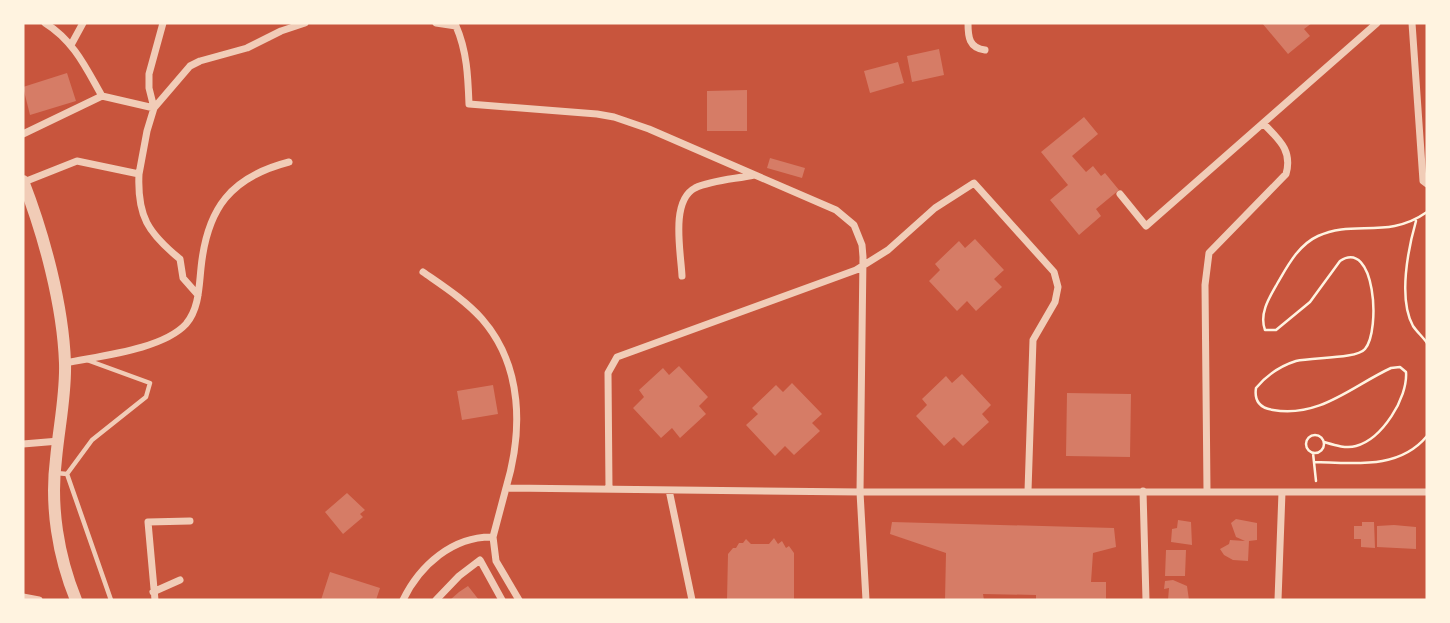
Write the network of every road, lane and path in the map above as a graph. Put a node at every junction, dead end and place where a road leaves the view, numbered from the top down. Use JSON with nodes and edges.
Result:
{"nodes":[{"id":1,"x":45,"y":23,"type":"edge"},
{"id":2,"x":83,"y":23,"type":"edge"},
{"id":3,"x":163,"y":23,"type":"edge"},
{"id":4,"x":305,"y":23,"type":"edge"},
{"id":5,"x":436,"y":23,"type":"edge"},
{"id":6,"x":968,"y":23,"type":"edge"},
{"id":7,"x":1377,"y":23,"type":"edge"},
{"id":8,"x":1412,"y":23,"type":"edge"},
{"id":9,"x":71,"y":45,"type":"junction"},
{"id":10,"x":985,"y":50,"type":"dead end"},
{"id":11,"x":102,"y":96,"type":"junction"},
{"id":12,"x":154,"y":108,"type":"junction"},
{"id":13,"x":1263,"y":123,"type":"junction"},
{"id":14,"x":23,"y":134,"type":"edge"},
{"id":15,"x":289,"y":162,"type":"dead end"},
{"id":16,"x":139,"y":174,"type":"junction"},
{"id":17,"x":755,"y":175,"type":"junction"},
{"id":18,"x":23,"y":181,"type":"edge"},
{"id":19,"x":1425,"y":182,"type":"edge"},
{"id":20,"x":1120,"y":194,"type":"dead end"},
{"id":21,"x":1427,"y":212,"type":"edge"},
{"id":22,"x":1417,"y":219,"type":"junction"},
{"id":23,"x":863,"y":266,"type":"junction"},
{"id":24,"x":423,"y":272,"type":"dead end"},
{"id":25,"x":682,"y":276,"type":"dead end"},
{"id":26,"x":198,"y":295,"type":"junction"},
{"id":27,"x":1427,"y":344,"type":"edge"},
{"id":28,"x":83,"y":359,"type":"junction"},
{"id":29,"x":65,"y":363,"type":"junction"},
{"id":30,"x":1427,"y":436,"type":"edge"},
{"id":31,"x":59,"y":441,"type":"junction"},
{"id":32,"x":1324,"y":442,"type":"junction"},
{"id":33,"x":23,"y":444,"type":"edge"},
{"id":34,"x":1313,"y":453,"type":"junction"},
{"id":35,"x":1314,"y":462,"type":"junction"},
{"id":36,"x":61,"y":474,"type":"junction"},
{"id":37,"x":506,"y":488,"type":"junction"},
{"id":38,"x":609,"y":489,"type":"junction"},
{"id":39,"x":669,"y":490,"type":"junction"},
{"id":40,"x":1028,"y":491,"type":"junction"},
{"id":41,"x":1143,"y":491,"type":"junction"},
{"id":42,"x":1207,"y":491,"type":"junction"},
{"id":43,"x":860,"y":492,"type":"junction"},
{"id":44,"x":1282,"y":492,"type":"junction"},
{"id":45,"x":1317,"y":492,"type":"junction"},
{"id":46,"x":1427,"y":492,"type":"edge"},
{"id":47,"x":190,"y":521,"type":"dead end"},
{"id":48,"x":493,"y":537,"type":"junction"},
{"id":49,"x":180,"y":580,"type":"dead end"},
{"id":50,"x":154,"y":596,"type":"edge"},
{"id":51,"x":23,"y":597,"type":"edge"},
{"id":52,"x":73,"y":599,"type":"edge"},
{"id":53,"x":39,"y":600,"type":"edge"},
{"id":54,"x":111,"y":600,"type":"edge"},
{"id":55,"x":403,"y":600,"type":"edge"},
{"id":56,"x":436,"y":600,"type":"edge"},
{"id":57,"x":502,"y":600,"type":"edge"},
{"id":58,"x":519,"y":600,"type":"edge"},
{"id":59,"x":692,"y":600,"type":"edge"},
{"id":60,"x":866,"y":600,"type":"edge"},
{"id":61,"x":1146,"y":600,"type":"edge"},
{"id":62,"x":1278,"y":600,"type":"edge"}],
"edges":[{"from":1,"to":9,"type":"street"},
{"from":2,"to":9,"type":"street"},
{"from":3,"to":12,"type":"street"},
{"from":4,"to":12,"type":"street"},
{"from":5,"to":17,"type":"street"},
{"from":6,"to":10,"type":"street"},
{"from":7,"to":13,"type":"street"},
{"from":8,"to":19,"type":"street"},
{"from":9,"to":11,"type":"street"},
{"from":11,"to":12,"type":"street"},
{"from":11,"to":14,"type":"street"},
{"from":12,"to":16,"type":"street"},
{"from":13,"to":20,"type":"street"},
{"from":13,"to":42,"type":"street"},
{"from":15,"to":26,"type":"street"},
{"from":16,"to":18,"type":"street"},
{"from":16,"to":26,"type":"street"},
{"from":17,"to":23,"type":"street"},
{"from":17,"to":25,"type":"street"},
{"from":18,"to":29,"type":"street"},
{"from":21,"to":22,"type":"path"},
{"from":22,"to":27,"type":"path"},
{"from":22,"to":32,"type":"path"},
{"from":23,"to":38,"type":"street"},
{"from":23,"to":40,"type":"street"},
{"from":23,"to":43,"type":"street"},
{"from":24,"to":37,"type":"street"},
{"from":26,"to":28,"type":"street"},
{"from":28,"to":29,"type":"street"},
{"from":28,"to":36,"type":"lane"},
{"from":29,"to":31,"type":"street"},
{"from":30,"to":35,"type":"path"},
{"from":31,"to":33,"type":"street"},
{"from":31,"to":36,"type":"street"},
{"from":32,"to":34,"type":"path"},
{"from":32,"to":34,"type":"path"},
{"from":34,"to":35,"type":"path"},
{"from":35,"to":45,"type":"path"},
{"from":36,"to":52,"type":"street"},
{"from":36,"to":54,"type":"lane"},
{"from":37,"to":38,"type":"street"},
{"from":37,"to":48,"type":"street"},
{"from":38,"to":39,"type":"street"},
{"from":39,"to":43,"type":"street"},
{"from":39,"to":59,"type":"street"},
{"from":40,"to":41,"type":"street"},
{"from":40,"to":43,"type":"street"},
{"from":41,"to":42,"type":"street"},
{"from":41,"to":61,"type":"street"},
{"from":42,"to":44,"type":"street"},
{"from":43,"to":60,"type":"street"},
{"from":44,"to":45,"type":"street"},
{"from":44,"to":62,"type":"street"},
{"from":45,"to":46,"type":"street"},
{"from":47,"to":50,"type":"street"},
{"from":48,"to":55,"type":"street"},
{"from":48,"to":58,"type":"street"},
{"from":49,"to":50,"type":"street"},
{"from":51,"to":53,"type":"street"},
{"from":56,"to":57,"type":"street"}]}
